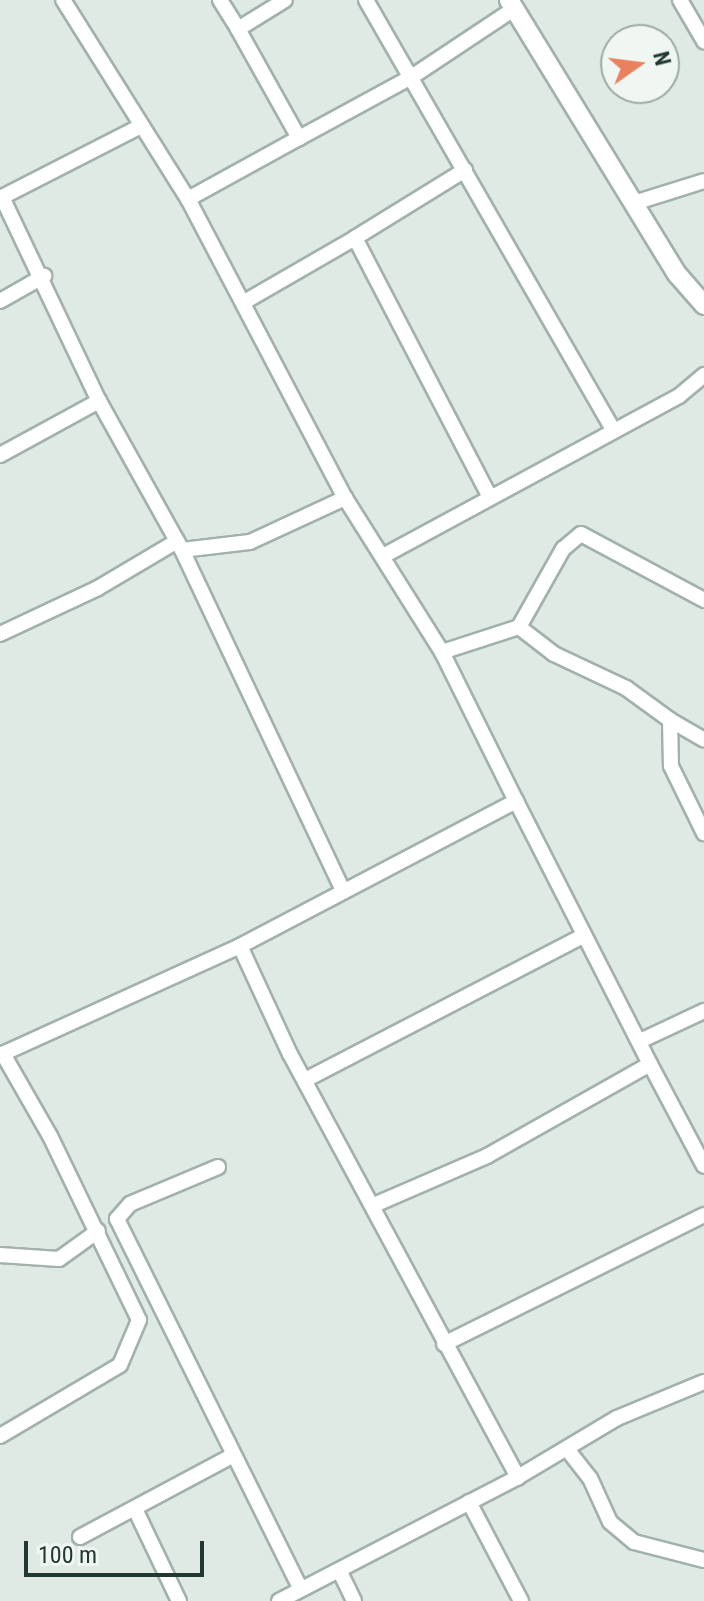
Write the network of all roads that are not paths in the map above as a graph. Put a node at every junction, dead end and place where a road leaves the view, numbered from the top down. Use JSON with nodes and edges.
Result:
{"nodes":[{"id":1,"x":63,"y":0,"type":"edge"},
{"id":2,"x":220,"y":0,"type":"edge"},
{"id":3,"x":285,"y":0,"type":"edge"},
{"id":4,"x":366,"y":0,"type":"edge"},
{"id":5,"x":680,"y":0,"type":"edge"},
{"id":6,"x":512,"y":4,"type":"edge"},
{"id":7,"x":238,"y":29,"type":"junction"},
{"id":8,"x":704,"y":41,"type":"edge"},
{"id":9,"x":413,"y":76,"type":"junction"},
{"id":10,"x":141,"y":126,"type":"junction"},
{"id":11,"x":299,"y":138,"type":"junction"},
{"id":12,"x":465,"y":170,"type":"junction"},
{"id":13,"x":704,"y":181,"type":"edge"},
{"id":14,"x":1,"y":195,"type":"edge"},
{"id":15,"x":188,"y":199,"type":"junction"},
{"id":16,"x":634,"y":203,"type":"junction"},
{"id":17,"x":355,"y":238,"type":"junction"},
{"id":18,"x":44,"y":276,"type":"junction"},
{"id":19,"x":0,"y":301,"type":"edge"},
{"id":20,"x":246,"y":301,"type":"junction"},
{"id":21,"x":704,"y":305,"type":"edge"},
{"id":22,"x":704,"y":375,"type":"edge"},
{"id":23,"x":99,"y":401,"type":"junction"},
{"id":24,"x":613,"y":429,"type":"junction"},
{"id":25,"x":0,"y":455,"type":"edge"},
{"id":26,"x":490,"y":497,"type":"junction"},
{"id":27,"x":345,"y":498,"type":"junction"},
{"id":28,"x":179,"y":546,"type":"junction"},
{"id":29,"x":385,"y":555,"type":"junction"},
{"id":30,"x":704,"y":600,"type":"edge"},
{"id":31,"x":519,"y":627,"type":"junction"},
{"id":32,"x":0,"y":634,"type":"edge"},
{"id":33,"x":442,"y":652,"type":"junction"},
{"id":34,"x":670,"y":720,"type":"junction"},
{"id":35,"x":704,"y":740,"type":"edge"},
{"id":36,"x":516,"y":801,"type":"junction"},
{"id":37,"x":704,"y":833,"type":"edge"},
{"id":38,"x":342,"y":888,"type":"junction"},
{"id":39,"x":583,"y":936,"type":"junction"},
{"id":40,"x":240,"y":946,"type":"junction"},
{"id":41,"x":704,"y":1011,"type":"edge"},
{"id":42,"x":640,"y":1041,"type":"junction"},
{"id":43,"x":1,"y":1055,"type":"edge"},
{"id":44,"x":650,"y":1064,"type":"junction"},
{"id":45,"x":305,"y":1080,"type":"junction"},
{"id":46,"x":704,"y":1166,"type":"edge"},
{"id":47,"x":218,"y":1167,"type":"dead end"},
{"id":48,"x":374,"y":1205,"type":"junction"},
{"id":49,"x":704,"y":1215,"type":"edge"},
{"id":50,"x":98,"y":1231,"type":"junction"},
{"id":51,"x":0,"y":1255,"type":"edge"},
{"id":52,"x":444,"y":1344,"type":"junction"},
{"id":53,"x":704,"y":1382,"type":"edge"},
{"id":54,"x":0,"y":1436,"type":"edge"},
{"id":55,"x":567,"y":1449,"type":"junction"},
{"id":56,"x":232,"y":1456,"type":"junction"},
{"id":57,"x":518,"y":1477,"type":"junction"},
{"id":58,"x":469,"y":1502,"type":"junction"},
{"id":59,"x":136,"y":1511,"type":"junction"},
{"id":60,"x":80,"y":1537,"type":"dead end"},
{"id":61,"x":704,"y":1560,"type":"edge"},
{"id":62,"x":340,"y":1572,"type":"junction"},
{"id":63,"x":301,"y":1589,"type":"junction"},
{"id":64,"x":179,"y":1601,"type":"edge"},
{"id":65,"x":279,"y":1601,"type":"edge"},
{"id":66,"x":354,"y":1601,"type":"edge"},
{"id":67,"x":521,"y":1601,"type":"edge"}],
"edges":[{"from":1,"to":10,"type":"street"},
{"from":2,"to":7,"type":"street"},
{"from":3,"to":7,"type":"street"},
{"from":4,"to":9,"type":"street"},
{"from":5,"to":8,"type":"street"},
{"from":6,"to":9,"type":"street"},
{"from":6,"to":16,"type":"street"},
{"from":7,"to":11,"type":"street"},
{"from":9,"to":11,"type":"street"},
{"from":9,"to":12,"type":"street"},
{"from":10,"to":14,"type":"street"},
{"from":10,"to":15,"type":"street"},
{"from":11,"to":15,"type":"street"},
{"from":12,"to":17,"type":"street"},
{"from":12,"to":24,"type":"street"},
{"from":13,"to":16,"type":"street"},
{"from":14,"to":18,"type":"street"},
{"from":15,"to":20,"type":"street"},
{"from":16,"to":21,"type":"street"},
{"from":17,"to":20,"type":"street"},
{"from":17,"to":26,"type":"street"},
{"from":18,"to":19,"type":"street"},
{"from":18,"to":23,"type":"street"},
{"from":20,"to":27,"type":"street"},
{"from":22,"to":24,"type":"street"},
{"from":23,"to":25,"type":"street"},
{"from":23,"to":28,"type":"street"},
{"from":24,"to":26,"type":"street"},
{"from":26,"to":29,"type":"street"},
{"from":27,"to":28,"type":"street"},
{"from":27,"to":29,"type":"street"},
{"from":28,"to":32,"type":"street"},
{"from":28,"to":38,"type":"street"},
{"from":29,"to":33,"type":"street"},
{"from":30,"to":31,"type":"street"},
{"from":31,"to":33,"type":"street"},
{"from":31,"to":34,"type":"street"},
{"from":33,"to":36,"type":"street"},
{"from":34,"to":35,"type":"street"},
{"from":34,"to":37,"type":"street"},
{"from":36,"to":38,"type":"street"},
{"from":36,"to":39,"type":"street"},
{"from":38,"to":40,"type":"street"},
{"from":39,"to":42,"type":"street"},
{"from":39,"to":45,"type":"street"},
{"from":40,"to":43,"type":"street"},
{"from":40,"to":45,"type":"street"},
{"from":41,"to":42,"type":"street"},
{"from":42,"to":44,"type":"street"},
{"from":43,"to":50,"type":"street"},
{"from":44,"to":46,"type":"street"},
{"from":44,"to":48,"type":"street"},
{"from":45,"to":48,"type":"street"},
{"from":47,"to":56,"type":"street"},
{"from":48,"to":52,"type":"street"},
{"from":49,"to":52,"type":"street"},
{"from":50,"to":51,"type":"street"},
{"from":50,"to":54,"type":"street"},
{"from":52,"to":57,"type":"street"},
{"from":53,"to":55,"type":"street"},
{"from":55,"to":57,"type":"street"},
{"from":55,"to":61,"type":"street"},
{"from":56,"to":59,"type":"street"},
{"from":56,"to":63,"type":"street"},
{"from":57,"to":58,"type":"street"},
{"from":58,"to":62,"type":"street"},
{"from":58,"to":67,"type":"street"},
{"from":59,"to":60,"type":"street"},
{"from":59,"to":64,"type":"street"},
{"from":62,"to":63,"type":"street"},
{"from":62,"to":66,"type":"street"},
{"from":63,"to":65,"type":"street"}]}
